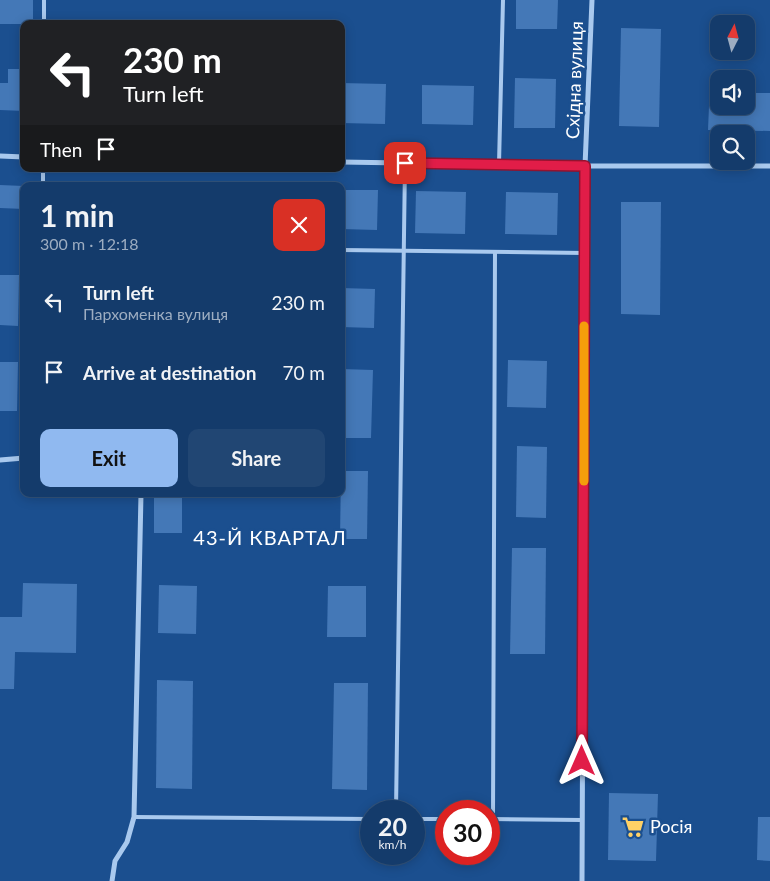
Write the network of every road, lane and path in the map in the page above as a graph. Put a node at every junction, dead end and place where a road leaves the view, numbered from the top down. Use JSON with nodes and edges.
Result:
{"nodes":[{"id":1,"x":44,"y":0,"type":"edge"},
{"id":2,"x":503,"y":0,"type":"edge"},
{"id":3,"x":592,"y":0,"type":"edge"},
{"id":4,"x":44,"y":20,"type":"edge"},
{"id":5,"x":0,"y":156,"type":"edge"},
{"id":6,"x":20,"y":157,"type":"edge"},
{"id":7,"x":345,"y":162,"type":"edge"},
{"id":8,"x":405,"y":163,"type":"junction"},
{"id":9,"x":499,"y":164,"type":"junction"},
{"id":10,"x":585,"y":166,"type":"junction"},
{"id":11,"x":770,"y":166,"type":"edge"},
{"id":12,"x":345,"y":250,"type":"edge"},
{"id":13,"x":404,"y":251,"type":"junction"},
{"id":14,"x":495,"y":252,"type":"junction"},
{"id":15,"x":584,"y":253,"type":"junction"},
{"id":16,"x":20,"y":458,"type":"edge"},
{"id":17,"x":0,"y":460,"type":"edge"},
{"id":18,"x":141,"y":497,"type":"edge"},
{"id":19,"x":396,"y":800,"type":"edge"},
{"id":20,"x":491,"y":800,"type":"edge"},
{"id":21,"x":134,"y":818,"type":"junction"},
{"id":22,"x":360,"y":819,"type":"edge"},
{"id":23,"x":500,"y":819,"type":"edge"},
{"id":24,"x":582,"y":820,"type":"junction"},
{"id":25,"x":112,"y":881,"type":"edge"},
{"id":26,"x":582,"y":881,"type":"edge"}],
"edges":[{"from":1,"to":4,"type":"lane"},
{"from":2,"to":9,"type":"lane"},
{"from":3,"to":10,"type":"street","name":"Східна вулиця"},
{"from":5,"to":6,"type":"street"},
{"from":7,"to":8,"type":"street"},
{"from":8,"to":9,"type":"street"},
{"from":8,"to":13,"type":"lane"},
{"from":9,"to":10,"type":"street"},
{"from":10,"to":11,"type":"street"},
{"from":10,"to":15,"type":"street","name":"Східна вулиця"},
{"from":12,"to":13,"type":"lane"},
{"from":13,"to":14,"type":"lane"},
{"from":13,"to":19,"type":"lane"},
{"from":14,"to":15,"type":"lane"},
{"from":14,"to":20,"type":"lane"},
{"from":15,"to":24,"type":"street","name":"Східна вулиця"},
{"from":16,"to":17,"type":"street"},
{"from":18,"to":21,"type":"street"},
{"from":21,"to":22,"type":"lane"},
{"from":21,"to":25,"type":"street"},
{"from":23,"to":24,"type":"lane"},
{"from":24,"to":26,"type":"street","name":"Східна вулиця"}]}
